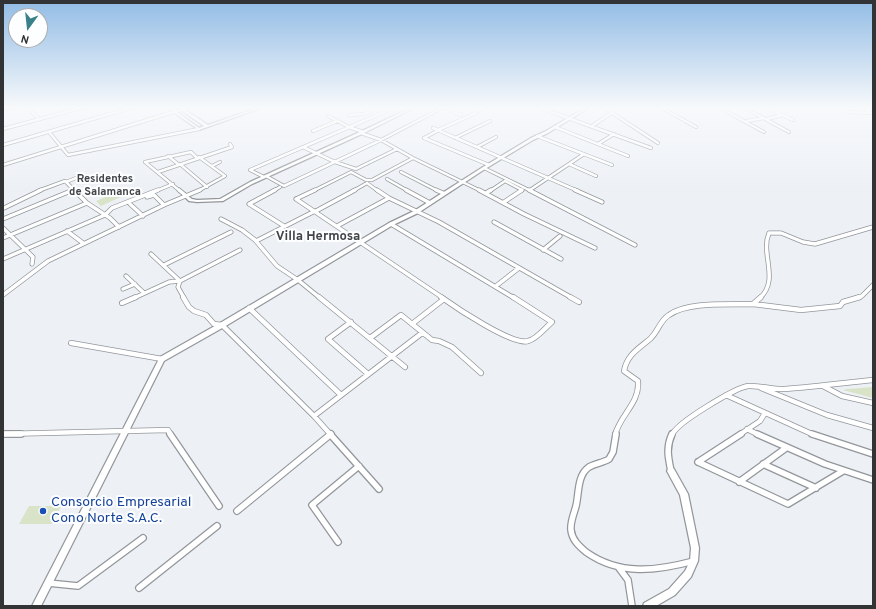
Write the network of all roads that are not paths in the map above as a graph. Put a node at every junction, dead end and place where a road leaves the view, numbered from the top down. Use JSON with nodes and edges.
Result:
{"nodes":[{"id":1,"x":37,"y":135,"type":"edge"},
{"id":2,"x":52,"y":135,"type":"edge"},
{"id":3,"x":98,"y":135,"type":"edge"},
{"id":4,"x":163,"y":135,"type":"edge"},
{"id":5,"x":329,"y":135,"type":"edge"},
{"id":6,"x":357,"y":135,"type":"edge"},
{"id":7,"x":369,"y":135,"type":"edge"},
{"id":8,"x":390,"y":135,"type":"edge"},
{"id":9,"x":429,"y":135,"type":"edge"},
{"id":10,"x":449,"y":135,"type":"edge"},
{"id":11,"x":459,"y":135,"type":"edge"},
{"id":12,"x":576,"y":135,"type":"edge"},
{"id":13,"x":612,"y":135,"type":"edge"},
{"id":14,"x":618,"y":135,"type":"edge"},
{"id":15,"x":647,"y":135,"type":"edge"},
{"id":16,"x":537,"y":136,"type":"joint"},
{"id":17,"x":496,"y":137,"type":"dead end"},
{"id":18,"x":454,"y":138,"type":"junction"},
{"id":19,"x":381,"y":140,"type":"junction"},
{"id":20,"x":658,"y":143,"type":"dead end"},
{"id":21,"x":230,"y":144,"type":"dead end"},
{"id":22,"x":598,"y":144,"type":"junction"},
{"id":23,"x":3,"y":145,"type":"edge"},
{"id":24,"x":62,"y":147,"type":"junction"},
{"id":25,"x":302,"y":147,"type":"junction"},
{"id":26,"x":477,"y":147,"type":"junction"},
{"id":27,"x":651,"y":148,"type":"dead end"},
{"id":28,"x":398,"y":149,"type":"junction"},
{"id":29,"x":317,"y":153,"type":"junction"},
{"id":30,"x":584,"y":154,"type":"junction"},
{"id":31,"x":168,"y":156,"type":"junction"},
{"id":32,"x":628,"y":156,"type":"dead end"},
{"id":33,"x":198,"y":157,"type":"junction"},
{"id":34,"x":501,"y":157,"type":"junction"},
{"id":35,"x":413,"y":158,"type":"junction"},
{"id":36,"x":220,"y":162,"type":"dead end"},
{"id":37,"x":335,"y":162,"type":"junction"},
{"id":38,"x":179,"y":164,"type":"junction"},
{"id":39,"x":569,"y":164,"type":"junction"},
{"id":40,"x":3,"y":165,"type":"edge"},
{"id":41,"x":212,"y":166,"type":"junction"},
{"id":42,"x":486,"y":166,"type":"junction"},
{"id":43,"x":612,"y":166,"type":"dead end"},
{"id":44,"x":158,"y":172,"type":"junction"},
{"id":45,"x":401,"y":172,"type":"dead end"},
{"id":46,"x":81,"y":176,"type":"dead end"},
{"id":47,"x":265,"y":176,"type":"junction"},
{"id":48,"x":596,"y":176,"type":"dead end"},
{"id":49,"x":550,"y":178,"type":"junction"},
{"id":50,"x":387,"y":179,"type":"dead end"},
{"id":51,"x":66,"y":182,"type":"junction"},
{"id":52,"x":462,"y":182,"type":"junction"},
{"id":53,"x":173,"y":184,"type":"junction"},
{"id":54,"x":207,"y":187,"type":"junction"},
{"id":55,"x":280,"y":187,"type":"dead end"},
{"id":56,"x":73,"y":190,"type":"junction"},
{"id":57,"x":530,"y":190,"type":"junction"},
{"id":58,"x":486,"y":192,"type":"junction"},
{"id":59,"x":443,"y":193,"type":"junction"},
{"id":60,"x":185,"y":195,"type":"junction"},
{"id":61,"x":389,"y":198,"type":"junction"},
{"id":62,"x":504,"y":202,"type":"junction"},
{"id":63,"x":602,"y":202,"type":"dead end"},
{"id":64,"x":87,"y":203,"type":"junction"},
{"id":65,"x":430,"y":203,"type":"junction"},
{"id":66,"x":130,"y":204,"type":"junction"},
{"id":67,"x":164,"y":205,"type":"junction"},
{"id":68,"x":4,"y":208,"type":"dead end"},
{"id":69,"x":315,"y":211,"type":"junction"},
{"id":70,"x":416,"y":212,"type":"junction"},
{"id":71,"x":105,"y":215,"type":"junction"},
{"id":72,"x":143,"y":216,"type":"junction"},
{"id":73,"x":3,"y":219,"type":"edge"},
{"id":74,"x":221,"y":219,"type":"dead end"},
{"id":75,"x":494,"y":222,"type":"dead end"},
{"id":76,"x":391,"y":224,"type":"junction"},
{"id":77,"x":3,"y":225,"type":"edge"},
{"id":78,"x":284,"y":226,"type":"junction"},
{"id":79,"x":338,"y":226,"type":"junction"},
{"id":80,"x":119,"y":227,"type":"junction"},
{"id":81,"x":873,"y":227,"type":"edge"},
{"id":82,"x":67,"y":231,"type":"junction"},
{"id":83,"x":231,"y":232,"type":"dead end"},
{"id":84,"x":9,"y":235,"type":"junction"},
{"id":85,"x":560,"y":236,"type":"dead end"},
{"id":86,"x":3,"y":238,"type":"edge"},
{"id":87,"x":256,"y":241,"type":"junction"},
{"id":88,"x":83,"y":243,"type":"junction"},
{"id":89,"x":360,"y":243,"type":"junction"},
{"id":90,"x":635,"y":245,"type":"dead end"},
{"id":91,"x":595,"y":248,"type":"dead end"},
{"id":92,"x":26,"y":249,"type":"junction"},
{"id":93,"x":240,"y":250,"type":"dead end"},
{"id":94,"x":543,"y":250,"type":"junction"},
{"id":95,"x":151,"y":254,"type":"dead end"},
{"id":96,"x":3,"y":259,"type":"edge"},
{"id":97,"x":44,"y":260,"type":"dead end"},
{"id":98,"x":561,"y":260,"type":"dead end"},
{"id":99,"x":32,"y":264,"type":"dead end"},
{"id":100,"x":164,"y":265,"type":"junction"},
{"id":101,"x":519,"y":268,"type":"junction"},
{"id":102,"x":126,"y":276,"type":"dead end"},
{"id":103,"x":298,"y":280,"type":"junction"},
{"id":104,"x":180,"y":281,"type":"junction"},
{"id":105,"x":135,"y":284,"type":"junction"},
{"id":106,"x":873,"y":285,"type":"edge"},
{"id":107,"x":13,"y":286,"type":"junction"},
{"id":108,"x":496,"y":286,"type":"junction"},
{"id":109,"x":123,"y":289,"type":"dead end"},
{"id":110,"x":144,"y":293,"type":"junction"},
{"id":111,"x":3,"y":295,"type":"edge"},
{"id":112,"x":444,"y":299,"type":"junction"},
{"id":113,"x":579,"y":302,"type":"dead end"},
{"id":114,"x":122,"y":303,"type":"dead end"},
{"id":115,"x":753,"y":304,"type":"junction"},
{"id":116,"x":249,"y":308,"type":"junction"},
{"id":117,"x":351,"y":322,"type":"junction"},
{"id":118,"x":412,"y":324,"type":"junction"},
{"id":119,"x":222,"y":325,"type":"junction"},
{"id":120,"x":422,"y":332,"type":"junction"},
{"id":121,"x":370,"y":338,"type":"junction"},
{"id":122,"x":71,"y":342,"type":"dead end"},
{"id":123,"x":392,"y":356,"type":"junction"},
{"id":124,"x":162,"y":359,"type":"junction"},
{"id":125,"x":405,"y":366,"type":"dead end"},
{"id":126,"x":481,"y":373,"type":"dead end"},
{"id":127,"x":368,"y":374,"type":"junction"},
{"id":128,"x":873,"y":380,"type":"edge"},
{"id":129,"x":756,"y":386,"type":"junction"},
{"id":130,"x":823,"y":386,"type":"junction"},
{"id":131,"x":341,"y":395,"type":"junction"},
{"id":132,"x":726,"y":395,"type":"junction"},
{"id":133,"x":873,"y":403,"type":"edge"},
{"id":134,"x":765,"y":413,"type":"junction"},
{"id":135,"x":314,"y":416,"type":"junction"},
{"id":136,"x":873,"y":428,"type":"edge"},
{"id":137,"x":747,"y":429,"type":"junction"},
{"id":138,"x":124,"y":432,"type":"junction"},
{"id":139,"x":3,"y":434,"type":"edge"},
{"id":140,"x":330,"y":434,"type":"junction"},
{"id":141,"x":786,"y":448,"type":"junction"},
{"id":142,"x":873,"y":454,"type":"edge"},
{"id":143,"x":763,"y":464,"type":"junction"},
{"id":144,"x":359,"y":466,"type":"junction"},
{"id":145,"x":671,"y":471,"type":"joint"},
{"id":146,"x":843,"y":471,"type":"junction"},
{"id":147,"x":873,"y":480,"type":"edge"},
{"id":148,"x":739,"y":482,"type":"junction"},
{"id":149,"x":816,"y":488,"type":"junction"},
{"id":150,"x":379,"y":489,"type":"dead end"},
{"id":151,"x":219,"y":506,"type":"dead end"},
{"id":152,"x":237,"y":511,"type":"dead end"},
{"id":153,"x":217,"y":526,"type":"dead end"},
{"id":154,"x":143,"y":538,"type":"dead end"},
{"id":155,"x":338,"y":542,"type":"dead end"},
{"id":156,"x":694,"y":561,"type":"junction"},
{"id":157,"x":617,"y":567,"type":"junction"},
{"id":158,"x":48,"y":583,"type":"junction"},
{"id":159,"x":140,"y":588,"type":"dead end"},
{"id":160,"x":36,"y":606,"type":"edge"},
{"id":161,"x":632,"y":606,"type":"edge"},
{"id":162,"x":647,"y":606,"type":"edge"}],
"edges":[{"from":1,"to":23,"type":"street"},
{"from":2,"to":24,"type":"street"},
{"from":3,"to":24,"type":"street"},
{"from":4,"to":24,"type":"street"},
{"from":5,"to":25,"type":"street"},
{"from":6,"to":29,"type":"street"},
{"from":7,"to":19,"type":"street"},
{"from":8,"to":19,"type":"street"},
{"from":9,"to":42,"type":"street"},
{"from":10,"to":18,"type":"street"},
{"from":11,"to":18,"type":"street"},
{"from":12,"to":22,"type":"street"},
{"from":13,"to":22,"type":"street"},
{"from":14,"to":27,"type":"street"},
{"from":15,"to":20,"type":"street"},
{"from":16,"to":30,"type":"street"},
{"from":16,"to":34,"type":"street"},
{"from":17,"to":26,"type":"street"},
{"from":18,"to":26,"type":"street"},
{"from":19,"to":28,"type":"street"},
{"from":19,"to":37,"type":"street"},
{"from":21,"to":33,"type":"street"},
{"from":22,"to":32,"type":"street"},
{"from":24,"to":40,"type":"street"},
{"from":25,"to":29,"type":"street"},
{"from":25,"to":47,"type":"street"},
{"from":26,"to":34,"type":"street"},
{"from":28,"to":35,"type":"street"},
{"from":28,"to":37,"type":"street"},
{"from":29,"to":37,"type":"street"},
{"from":29,"to":47,"type":"street"},
{"from":30,"to":39,"type":"street"},
{"from":30,"to":43,"type":"street"},
{"from":31,"to":33,"type":"street"},
{"from":31,"to":38,"type":"street"},
{"from":31,"to":44,"type":"street"},
{"from":33,"to":38,"type":"street"},
{"from":33,"to":41,"type":"street"},
{"from":34,"to":42,"type":"street"},
{"from":34,"to":49,"type":"street"},
{"from":35,"to":52,"type":"street"},
{"from":35,"to":69,"type":"street"},
{"from":36,"to":41,"type":"street"},
{"from":37,"to":47,"type":"street"},
{"from":38,"to":44,"type":"street"},
{"from":38,"to":54,"type":"street"},
{"from":39,"to":48,"type":"street"},
{"from":39,"to":49,"type":"street"},
{"from":41,"to":54,"type":"street"},
{"from":42,"to":52,"type":"street"},
{"from":42,"to":57,"type":"street"},
{"from":44,"to":53,"type":"street"},
{"from":45,"to":59,"type":"street"},
{"from":46,"to":51,"type":"street"},
{"from":47,"to":60,"type":"street"},
{"from":49,"to":57,"type":"street"},
{"from":49,"to":63,"type":"street"},
{"from":50,"to":65,"type":"street"},
{"from":51,"to":56,"type":"street"},
{"from":51,"to":68,"type":"street"},
{"from":52,"to":58,"type":"street"},
{"from":52,"to":59,"type":"street"},
{"from":53,"to":60,"type":"street"},
{"from":53,"to":71,"type":"street"},
{"from":54,"to":60,"type":"street"},
{"from":55,"to":78,"type":"street"},
{"from":56,"to":64,"type":"street"},
{"from":56,"to":73,"type":"street"},
{"from":57,"to":90,"type":"street"},
{"from":58,"to":62,"type":"street"},
{"from":58,"to":62,"type":"street"},
{"from":59,"to":65,"type":"street"},
{"from":60,"to":67,"type":"street"},
{"from":61,"to":69,"type":"street"},
{"from":61,"to":70,"type":"street"},
{"from":61,"to":79,"type":"street"},
{"from":62,"to":91,"type":"street"},
{"from":64,"to":71,"type":"street"},
{"from":64,"to":84,"type":"street"},
{"from":65,"to":70,"type":"street"},
{"from":66,"to":67,"type":"street"},
{"from":66,"to":71,"type":"street"},
{"from":66,"to":72,"type":"street"},
{"from":67,"to":72,"type":"street"},
{"from":69,"to":78,"type":"street"},
{"from":69,"to":79,"type":"street"},
{"from":70,"to":76,"type":"street"},
{"from":70,"to":101,"type":"street"},
{"from":71,"to":80,"type":"street"},
{"from":71,"to":82,"type":"street"},
{"from":72,"to":80,"type":"street"},
{"from":74,"to":87,"type":"street"},
{"from":75,"to":94,"type":"street"},
{"from":76,"to":89,"type":"street"},
{"from":76,"to":108,"type":"street"},
{"from":77,"to":84,"type":"street"},
{"from":78,"to":87,"type":"street"},
{"from":79,"to":89,"type":"street"},
{"from":80,"to":88,"type":"street"},
{"from":81,"to":115,"type":"street"},
{"from":82,"to":88,"type":"street"},
{"from":82,"to":92,"type":"street"},
{"from":83,"to":100,"type":"street"},
{"from":84,"to":86,"type":"street"},
{"from":84,"to":92,"type":"street"},
{"from":85,"to":94,"type":"street"},
{"from":87,"to":103,"type":"street"},
{"from":88,"to":107,"type":"street"},
{"from":89,"to":103,"type":"street"},
{"from":89,"to":112,"type":"street"},
{"from":92,"to":96,"type":"street"},
{"from":92,"to":99,"type":"street"},
{"from":93,"to":104,"type":"street"},
{"from":94,"to":98,"type":"street"},
{"from":95,"to":100,"type":"street"},
{"from":97,"to":107,"type":"street"},
{"from":100,"to":104,"type":"street"},
{"from":101,"to":108,"type":"street"},
{"from":101,"to":113,"type":"street"},
{"from":102,"to":105,"type":"street"},
{"from":103,"to":116,"type":"street"},
{"from":103,"to":117,"type":"street"},
{"from":104,"to":110,"type":"street"},
{"from":104,"to":119,"type":"street"},
{"from":105,"to":109,"type":"street"},
{"from":105,"to":110,"type":"street"},
{"from":106,"to":115,"type":"street"},
{"from":107,"to":111,"type":"street"},
{"from":108,"to":112,"type":"street"},
{"from":110,"to":114,"type":"street"},
{"from":112,"to":118,"type":"street"},
{"from":115,"to":157,"type":"street"},
{"from":116,"to":119,"type":"street"},
{"from":116,"to":131,"type":"street"},
{"from":117,"to":121,"type":"street"},
{"from":117,"to":127,"type":"street"},
{"from":118,"to":120,"type":"street"},
{"from":118,"to":121,"type":"street"},
{"from":119,"to":124,"type":"street"},
{"from":119,"to":135,"type":"street"},
{"from":120,"to":123,"type":"street"},
{"from":120,"to":126,"type":"street"},
{"from":121,"to":123,"type":"street"},
{"from":122,"to":124,"type":"street"},
{"from":123,"to":125,"type":"street"},
{"from":123,"to":127,"type":"street"},
{"from":124,"to":138,"type":"street"},
{"from":127,"to":131,"type":"street"},
{"from":128,"to":130,"type":"street"},
{"from":129,"to":130,"type":"street"},
{"from":129,"to":132,"type":"street"},
{"from":129,"to":136,"type":"street"},
{"from":130,"to":133,"type":"street"},
{"from":131,"to":135,"type":"street"},
{"from":132,"to":134,"type":"street"},
{"from":132,"to":145,"type":"street"},
{"from":134,"to":137,"type":"street"},
{"from":134,"to":142,"type":"street"},
{"from":135,"to":140,"type":"street"},
{"from":137,"to":141,"type":"street"},
{"from":137,"to":148,"type":"street"},
{"from":138,"to":139,"type":"street"},
{"from":138,"to":151,"type":"street"},
{"from":138,"to":158,"type":"street"},
{"from":140,"to":144,"type":"street"},
{"from":140,"to":152,"type":"street"},
{"from":141,"to":143,"type":"street"},
{"from":141,"to":146,"type":"street"},
{"from":143,"to":148,"type":"street"},
{"from":143,"to":149,"type":"street"},
{"from":144,"to":150,"type":"street"},
{"from":144,"to":155,"type":"street"},
{"from":145,"to":156,"type":"street"},
{"from":146,"to":147,"type":"street"},
{"from":146,"to":149,"type":"street"},
{"from":148,"to":149,"type":"street"},
{"from":153,"to":159,"type":"street"},
{"from":154,"to":158,"type":"street"},
{"from":156,"to":157,"type":"street"},
{"from":156,"to":162,"type":"street"},
{"from":157,"to":161,"type":"street"},
{"from":158,"to":160,"type":"street"}]}
